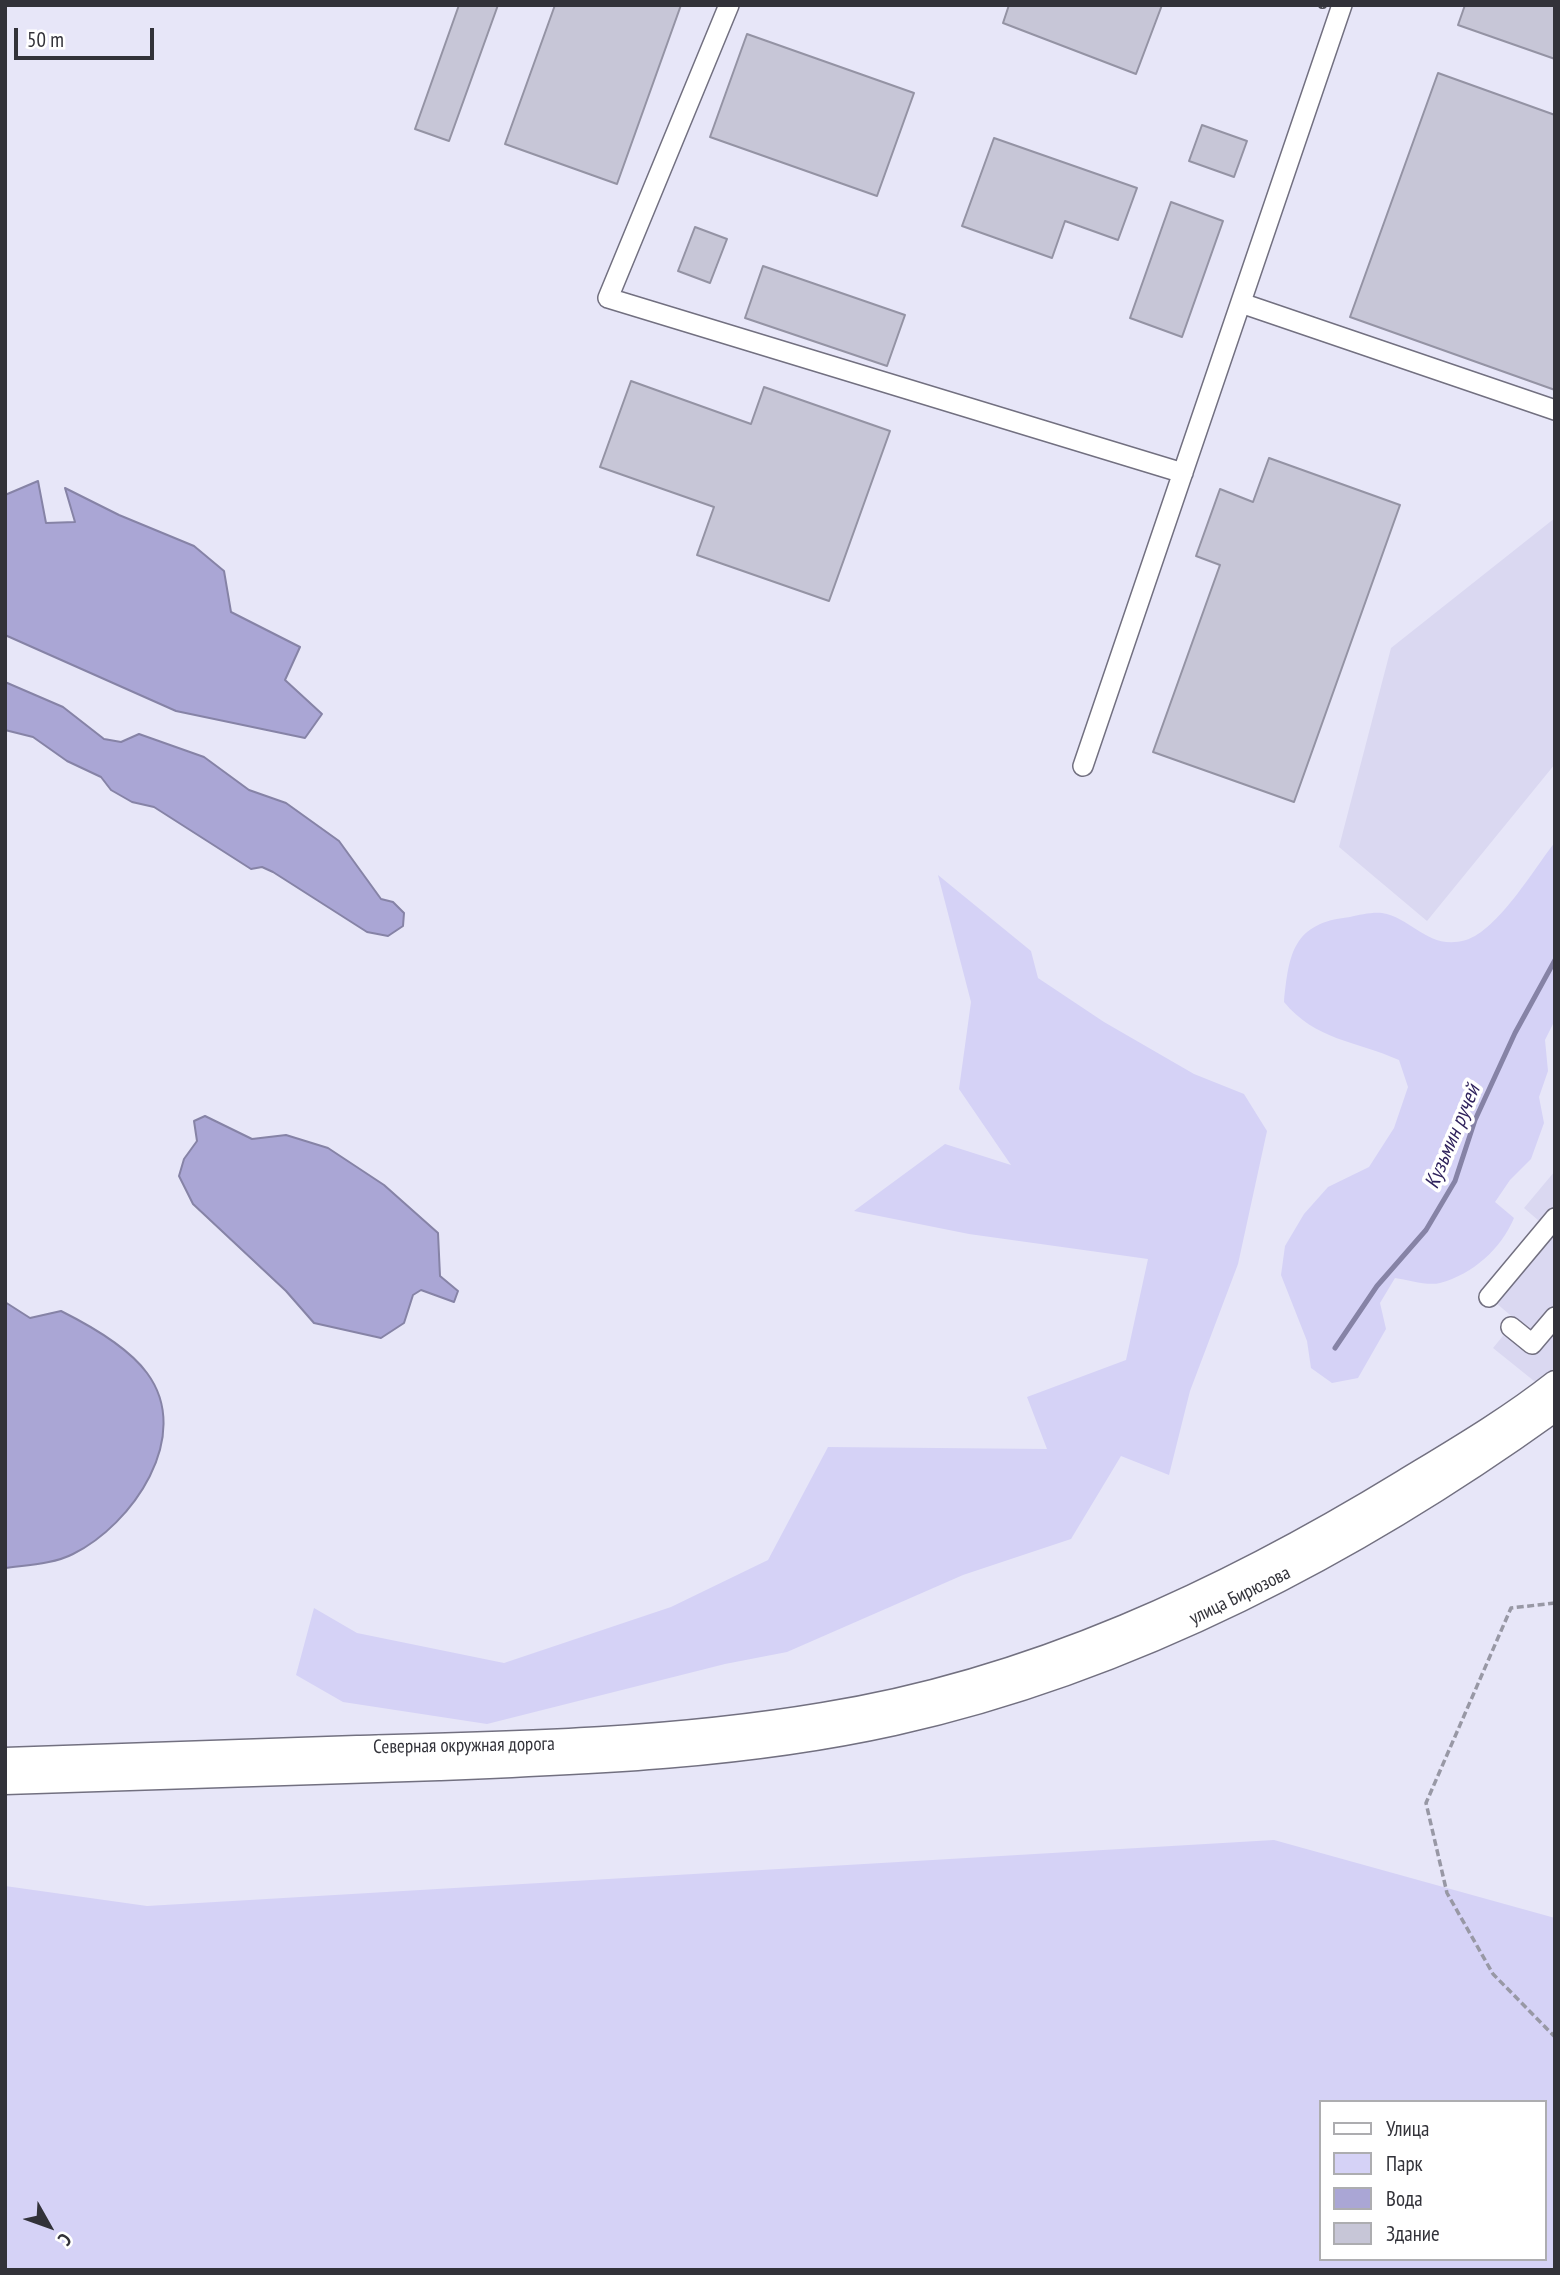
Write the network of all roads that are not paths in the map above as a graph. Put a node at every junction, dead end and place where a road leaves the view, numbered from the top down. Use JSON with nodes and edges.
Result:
{"nodes":[{"id":1,"x":729,"y":5,"type":"edge"},
{"id":2,"x":1342,"y":5,"type":"edge"},
{"id":3,"x":1241,"y":303,"type":"junction"},
{"id":4,"x":1555,"y":410,"type":"edge"},
{"id":5,"x":1183,"y":472,"type":"junction"},
{"id":6,"x":1083,"y":766,"type":"dead end"},
{"id":7,"x":1555,"y":1218,"type":"edge"},
{"id":8,"x":1489,"y":1297,"type":"dead end"},
{"id":9,"x":1555,"y":1317,"type":"edge"},
{"id":10,"x":1511,"y":1327,"type":"dead end"},
{"id":11,"x":1555,"y":1383,"type":"edge"},
{"id":12,"x":1555,"y":1409,"type":"edge"},
{"id":13,"x":920,"y":1695,"type":"joint"},
{"id":14,"x":896,"y":1722,"type":"joint"},
{"id":15,"x":5,"y":1760,"type":"edge"},
{"id":16,"x":5,"y":1782,"type":"edge"}],
"edges":[{"from":1,"to":5,"type":"street"},
{"from":2,"to":3,"type":"street"},
{"from":3,"to":4,"type":"street"},
{"from":3,"to":5,"type":"street"},
{"from":5,"to":6,"type":"street"},
{"from":7,"to":8,"type":"street"},
{"from":9,"to":10,"type":"street"},
{"from":11,"to":13,"type":"main road","name":"улица Бирюзова"},
{"from":12,"to":14,"type":"main road","name":"улица Бирюзова"},
{"from":13,"to":15,"type":"main road","name":"Северная окружная дорога"},
{"from":14,"to":16,"type":"main road","name":"Северная окружная дорога"}]}
